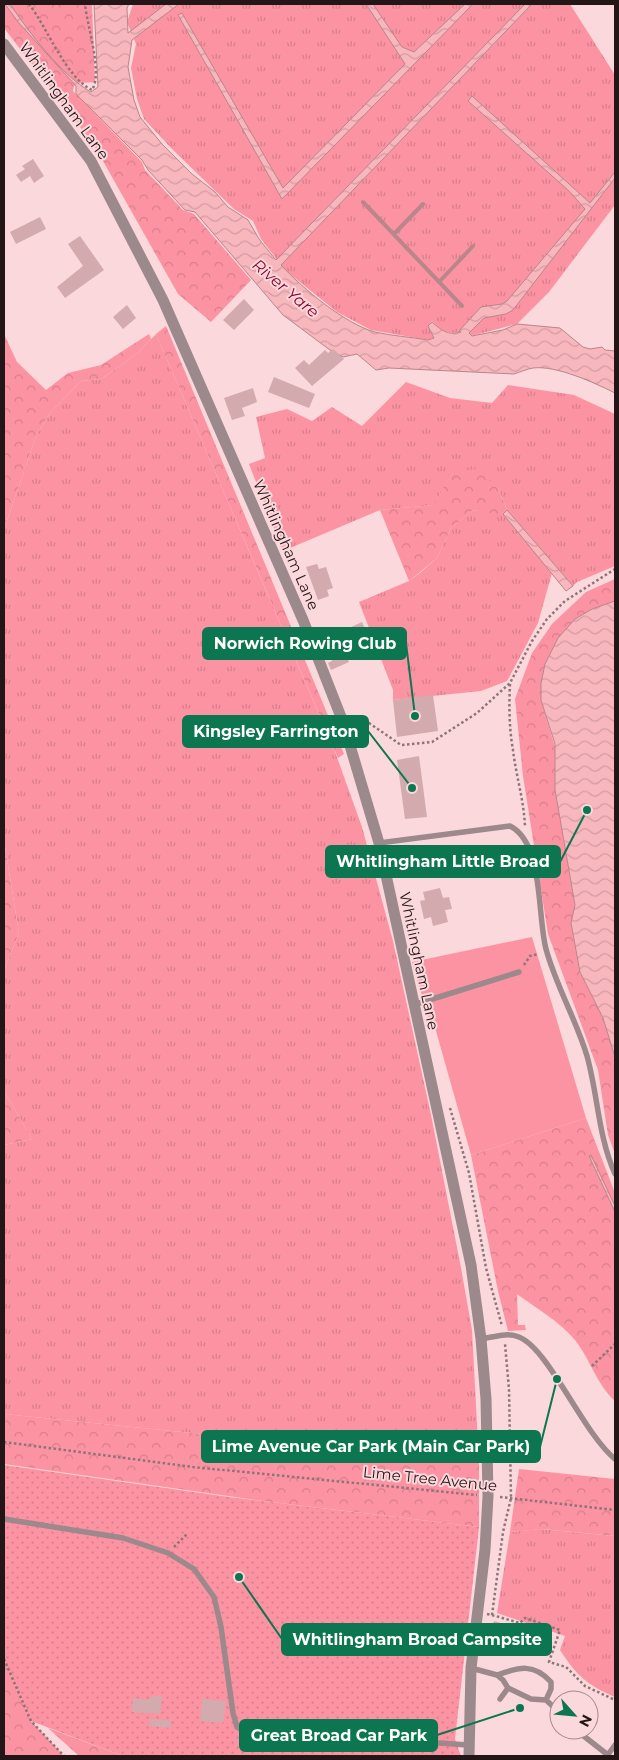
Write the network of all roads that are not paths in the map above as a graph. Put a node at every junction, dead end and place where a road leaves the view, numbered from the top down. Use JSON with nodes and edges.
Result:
{"nodes":[{"id":1,"x":4,"y":44,"type":"edge"},
{"id":2,"x":379,"y":843,"type":"junction"},
{"id":3,"x":519,"y":972,"type":"road end"},
{"id":4,"x":413,"y":1005,"type":"junction"},
{"id":5,"x":615,"y":1174,"type":"edge"},
{"id":6,"x":481,"y":1339,"type":"junction"},
{"id":7,"x":615,"y":1459,"type":"edge"},
{"id":8,"x":4,"y":1519,"type":"edge"},
{"id":9,"x":471,"y":1668,"type":"junction"},
{"id":10,"x":497,"y":1675,"type":"junction"},
{"id":11,"x":508,"y":1688,"type":"junction"},
{"id":12,"x":500,"y":1699,"type":"dead end"},
{"id":13,"x":546,"y":1700,"type":"junction"},
{"id":14,"x":549,"y":1703,"type":"edge"},
{"id":15,"x":588,"y":1740,"type":"edge"},
{"id":16,"x":615,"y":1745,"type":"edge"},
{"id":17,"x":469,"y":1751,"type":"edge"},
{"id":18,"x":608,"y":1756,"type":"edge"}],
"edges":[{"from":1,"to":2,"type":"street","name":"Whitlingham Lane"},
{"from":2,"to":4,"type":"street","name":"Whitlingham Lane"},
{"from":2,"to":5,"type":"lane"},
{"from":3,"to":4,"type":"lane"},
{"from":4,"to":6,"type":"street","name":"Whitlingham Lane"},
{"from":6,"to":7,"type":"lane"},
{"from":6,"to":9,"type":"street","name":"Whitlingham Lane"},
{"from":8,"to":17,"type":"lane"},
{"from":9,"to":10,"type":"lane"},
{"from":9,"to":17,"type":"street","name":"Whitlingham Lane"},
{"from":10,"to":11,"type":"lane"},
{"from":10,"to":13,"type":"lane"},
{"from":11,"to":12,"type":"lane"},
{"from":11,"to":13,"type":"lane"},
{"from":13,"to":14,"type":"lane"},
{"from":15,"to":18,"type":"lane"},
{"from":16,"to":18,"type":"lane"}]}
